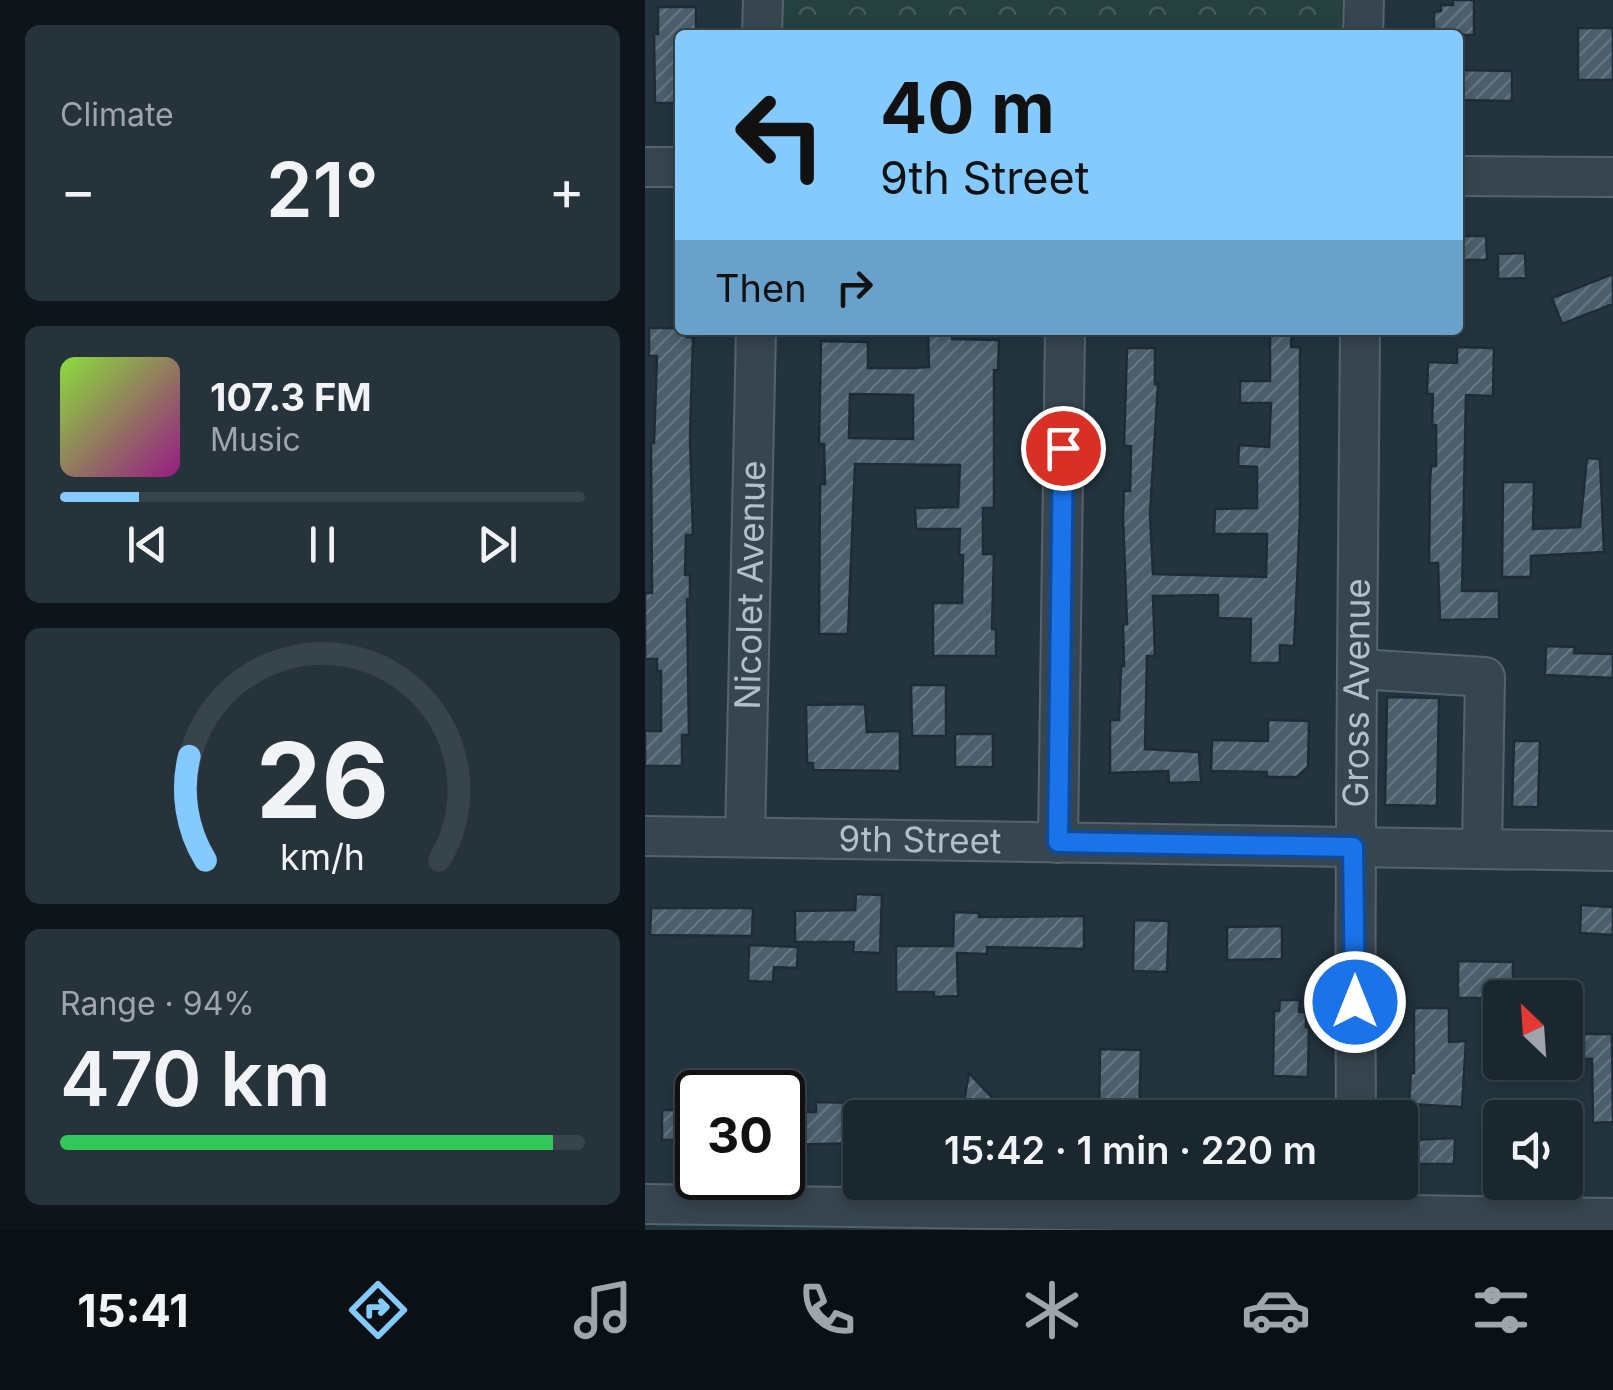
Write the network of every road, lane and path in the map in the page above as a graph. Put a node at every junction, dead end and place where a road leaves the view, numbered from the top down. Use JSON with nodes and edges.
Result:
{"nodes":[{"id":1,"x":763,"y":0,"type":"edge"},
{"id":2,"x":1364,"y":0,"type":"edge"},
{"id":3,"x":762,"y":30,"type":"edge"},
{"id":4,"x":1363,"y":30,"type":"edge"},
{"id":5,"x":645,"y":167,"type":"edge"},
{"id":6,"x":675,"y":167,"type":"edge"},
{"id":7,"x":1463,"y":176,"type":"edge"},
{"id":8,"x":1613,"y":177,"type":"edge"},
{"id":9,"x":756,"y":335,"type":"edge"},
{"id":10,"x":1065,"y":335,"type":"edge"},
{"id":11,"x":1360,"y":335,"type":"edge"},
{"id":12,"x":1359,"y":668,"type":"junction"},
{"id":13,"x":645,"y":836,"type":"edge"},
{"id":14,"x":745,"y":838,"type":"junction"},
{"id":15,"x":1058,"y":842,"type":"junction"},
{"id":16,"x":1353,"y":847,"type":"junction"},
{"id":17,"x":1482,"y":850,"type":"junction"},
{"id":18,"x":1613,"y":851,"type":"edge"},
{"id":19,"x":1356,"y":1100,"type":"edge"},
{"id":20,"x":645,"y":1204,"type":"edge"},
{"id":21,"x":1356,"y":1209,"type":"edge"},
{"id":22,"x":1613,"y":1218,"type":"edge"}],
"edges":[{"from":1,"to":3,"type":"street"},
{"from":2,"to":4,"type":"street"},
{"from":5,"to":6,"type":"street"},
{"from":7,"to":8,"type":"street"},
{"from":9,"to":14,"type":"street","name":"Nicolet Avenue"},
{"from":10,"to":15,"type":"street"},
{"from":11,"to":12,"type":"street","name":"Gross Avenue"},
{"from":12,"to":16,"type":"street","name":"Gross Avenue"},
{"from":12,"to":17,"type":"street"},
{"from":13,"to":14,"type":"street","name":"9th Street"},
{"from":14,"to":15,"type":"street","name":"9th Street"},
{"from":15,"to":16,"type":"street","name":"9th Street"},
{"from":16,"to":17,"type":"street","name":"9th Street"},
{"from":16,"to":19,"type":"street","name":"Gross Avenue"},
{"from":17,"to":18,"type":"street","name":"9th Street"},
{"from":20,"to":21,"type":"street"},
{"from":21,"to":22,"type":"street"}]}
